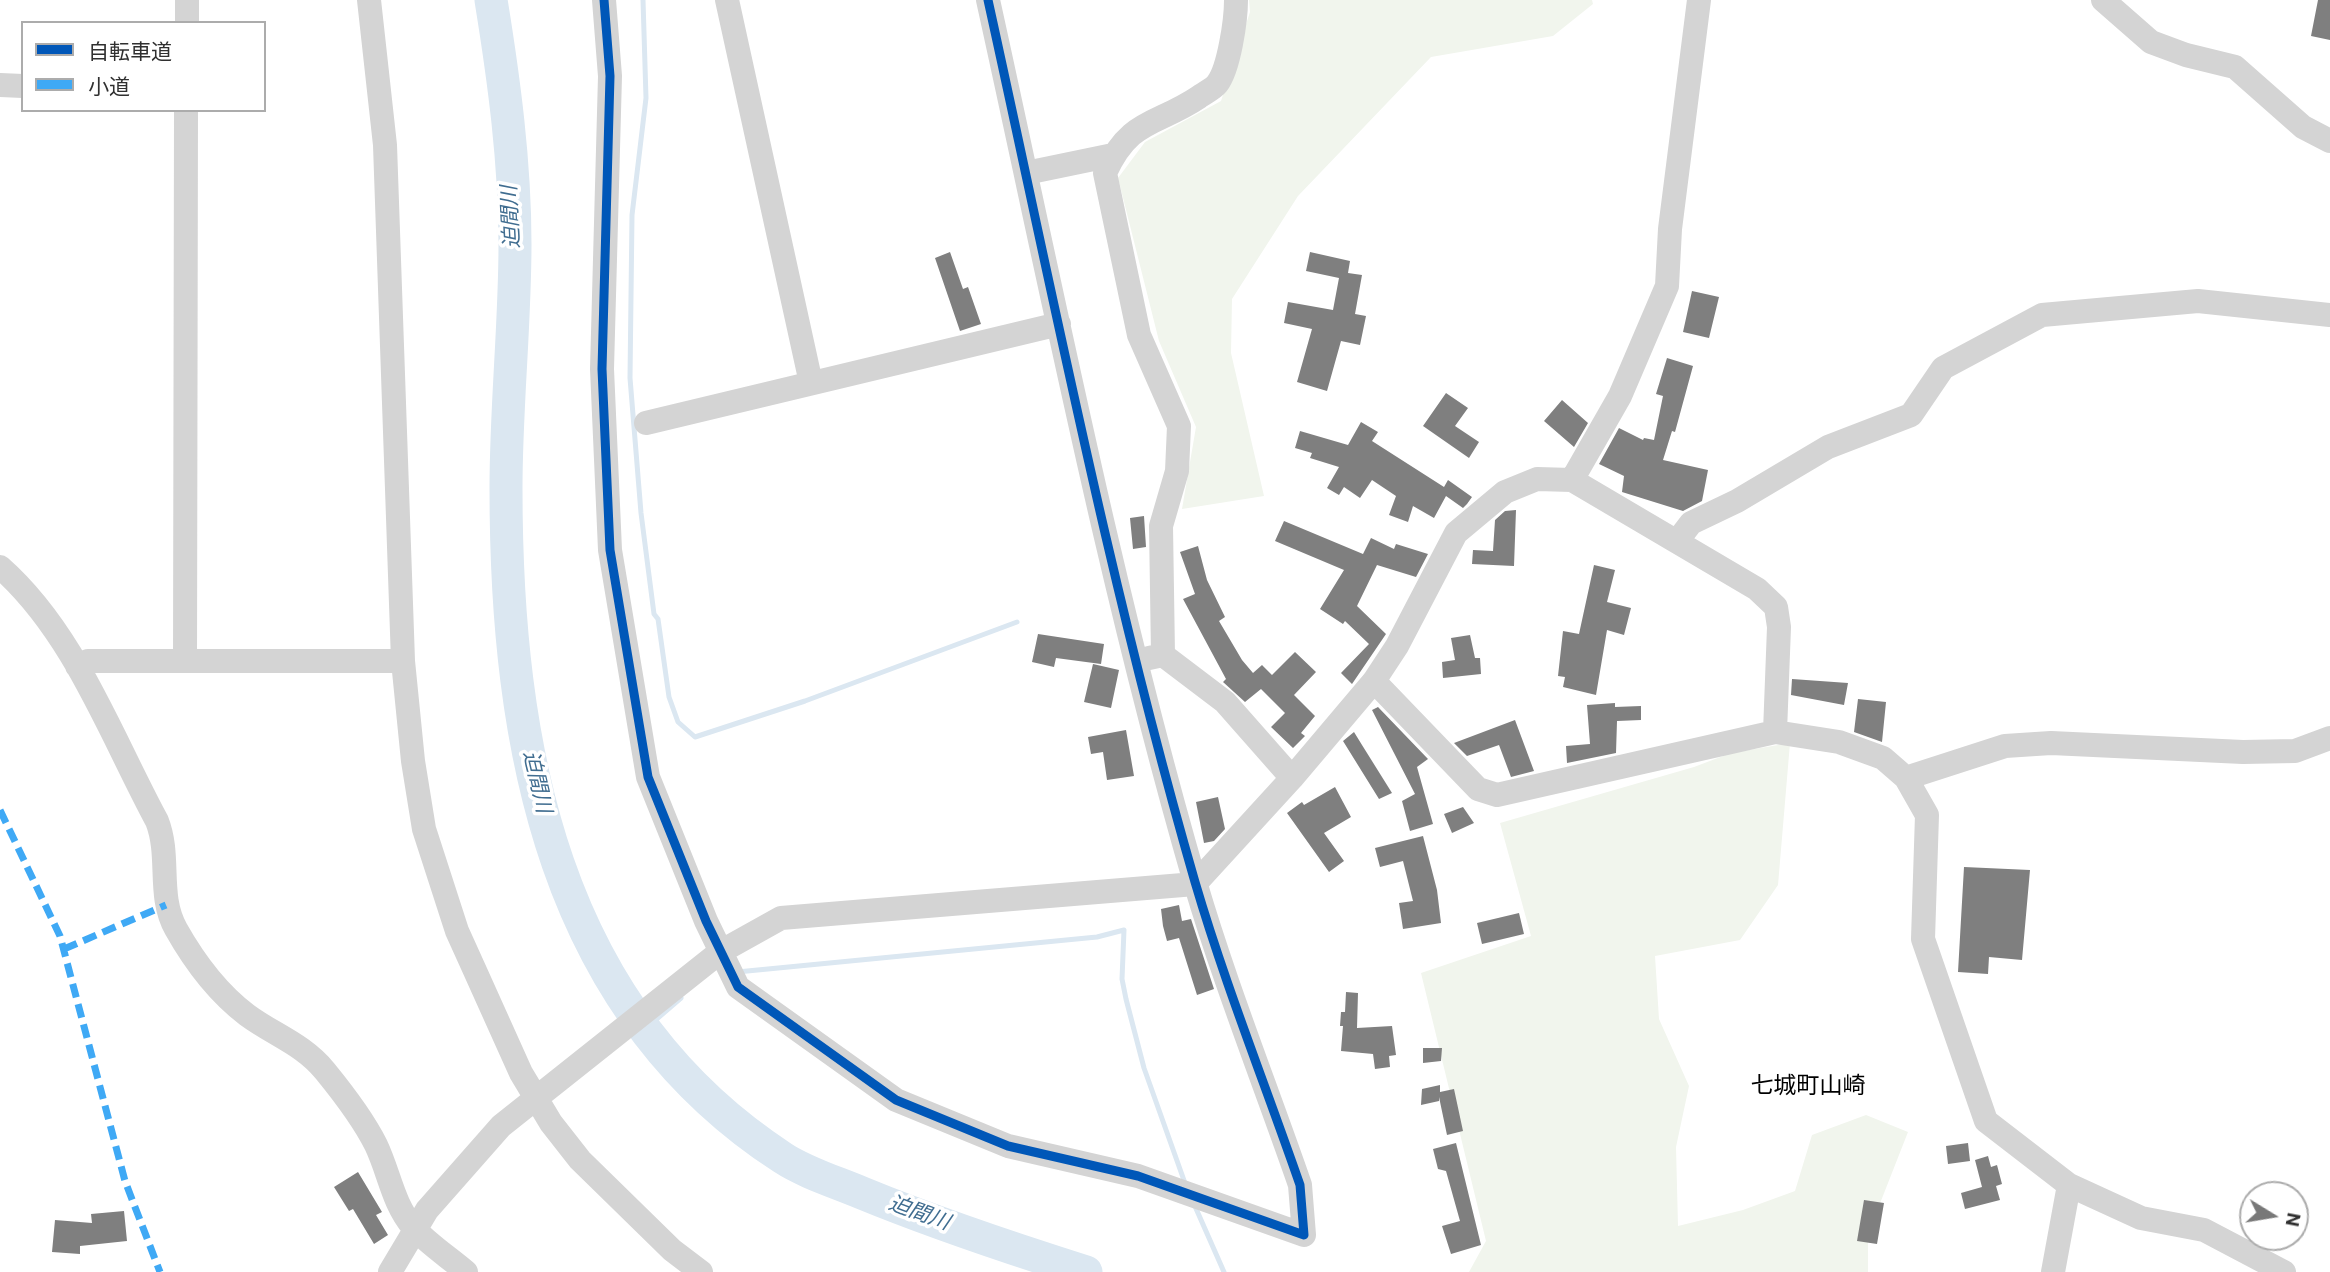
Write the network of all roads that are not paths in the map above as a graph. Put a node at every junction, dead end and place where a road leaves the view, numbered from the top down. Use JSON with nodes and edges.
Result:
{"nodes":[{"id":1,"x":187,"y":0,"type":"edge"},
{"id":2,"x":369,"y":0,"type":"edge"},
{"id":3,"x":604,"y":0,"type":"edge"},
{"id":4,"x":727,"y":0,"type":"edge"},
{"id":5,"x":988,"y":0,"type":"edge"},
{"id":6,"x":1236,"y":0,"type":"edge"},
{"id":7,"x":1699,"y":0,"type":"edge"},
{"id":8,"x":2103,"y":0,"type":"edge"},
{"id":9,"x":187,"y":21,"type":"edge"},
{"id":10,"x":0,"y":85,"type":"edge"},
{"id":11,"x":21,"y":86,"type":"edge"},
{"id":12,"x":186,"y":112,"type":"edge"},
{"id":13,"x":2330,"y":141,"type":"edge"},
{"id":14,"x":1113,"y":155,"type":"junction"},
{"id":15,"x":1026,"y":173,"type":"junction"},
{"id":16,"x":2330,"y":315,"type":"edge"},
{"id":17,"x":1059,"y":324,"type":"junction"},
{"id":18,"x":811,"y":383,"type":"junction"},
{"id":19,"x":646,"y":423,"type":"dead end"},
{"id":20,"x":1572,"y":480,"type":"junction"},
{"id":21,"x":1678,"y":540,"type":"junction"},
{"id":22,"x":0,"y":567,"type":"edge"},
{"id":23,"x":1163,"y":655,"type":"junction"},
{"id":24,"x":1138,"y":660,"type":"junction"},
{"id":25,"x":185,"y":661,"type":"junction"},
{"id":26,"x":403,"y":661,"type":"junction"},
{"id":27,"x":77,"y":666,"type":"junction"},
{"id":28,"x":1374,"y":681,"type":"junction"},
{"id":29,"x":1775,"y":732,"type":"junction"},
{"id":30,"x":2330,"y":738,"type":"edge"},
{"id":31,"x":1292,"y":778,"type":"junction"},
{"id":32,"x":1906,"y":778,"type":"junction"},
{"id":33,"x":1195,"y":884,"type":"junction"},
{"id":34,"x":720,"y":952,"type":"junction"},
{"id":35,"x":536,"y":1098,"type":"junction"},
{"id":36,"x":2069,"y":1185,"type":"junction"},
{"id":37,"x":414,"y":1228,"type":"junction"},
{"id":38,"x":390,"y":1271,"type":"edge"},
{"id":39,"x":466,"y":1272,"type":"edge"},
{"id":40,"x":701,"y":1272,"type":"edge"},
{"id":41,"x":2053,"y":1272,"type":"edge"},
{"id":42,"x":2284,"y":1272,"type":"edge"}],
"edges":[{"from":1,"to":9,"type":"street"},
{"from":2,"to":26,"type":"street"},
{"from":3,"to":34,"type":"street"},
{"from":4,"to":18,"type":"street"},
{"from":5,"to":15,"type":"street"},
{"from":6,"to":14,"type":"street"},
{"from":7,"to":20,"type":"street"},
{"from":8,"to":13,"type":"street"},
{"from":10,"to":11,"type":"street"},
{"from":12,"to":25,"type":"street"},
{"from":14,"to":15,"type":"street"},
{"from":14,"to":23,"type":"street"},
{"from":15,"to":17,"type":"street"},
{"from":16,"to":21,"type":"street"},
{"from":17,"to":18,"type":"street"},
{"from":17,"to":24,"type":"street"},
{"from":18,"to":19,"type":"street"},
{"from":20,"to":21,"type":"street"},
{"from":20,"to":28,"type":"street"},
{"from":21,"to":29,"type":"street"},
{"from":22,"to":27,"type":"street"},
{"from":23,"to":24,"type":"street"},
{"from":23,"to":31,"type":"street"},
{"from":24,"to":33,"type":"street"},
{"from":25,"to":26,"type":"street"},
{"from":25,"to":27,"type":"street"},
{"from":26,"to":35,"type":"street"},
{"from":27,"to":37,"type":"street"},
{"from":28,"to":29,"type":"street"},
{"from":28,"to":31,"type":"street"},
{"from":29,"to":32,"type":"street"},
{"from":30,"to":32,"type":"street"},
{"from":31,"to":33,"type":"street"},
{"from":32,"to":36,"type":"street"},
{"from":33,"to":34,"type":"street"},
{"from":33,"to":34,"type":"street"},
{"from":34,"to":35,"type":"street"},
{"from":35,"to":37,"type":"street"},
{"from":35,"to":40,"type":"street"},
{"from":36,"to":41,"type":"street"},
{"from":36,"to":42,"type":"street"},
{"from":37,"to":38,"type":"street"},
{"from":37,"to":39,"type":"street"}]}
